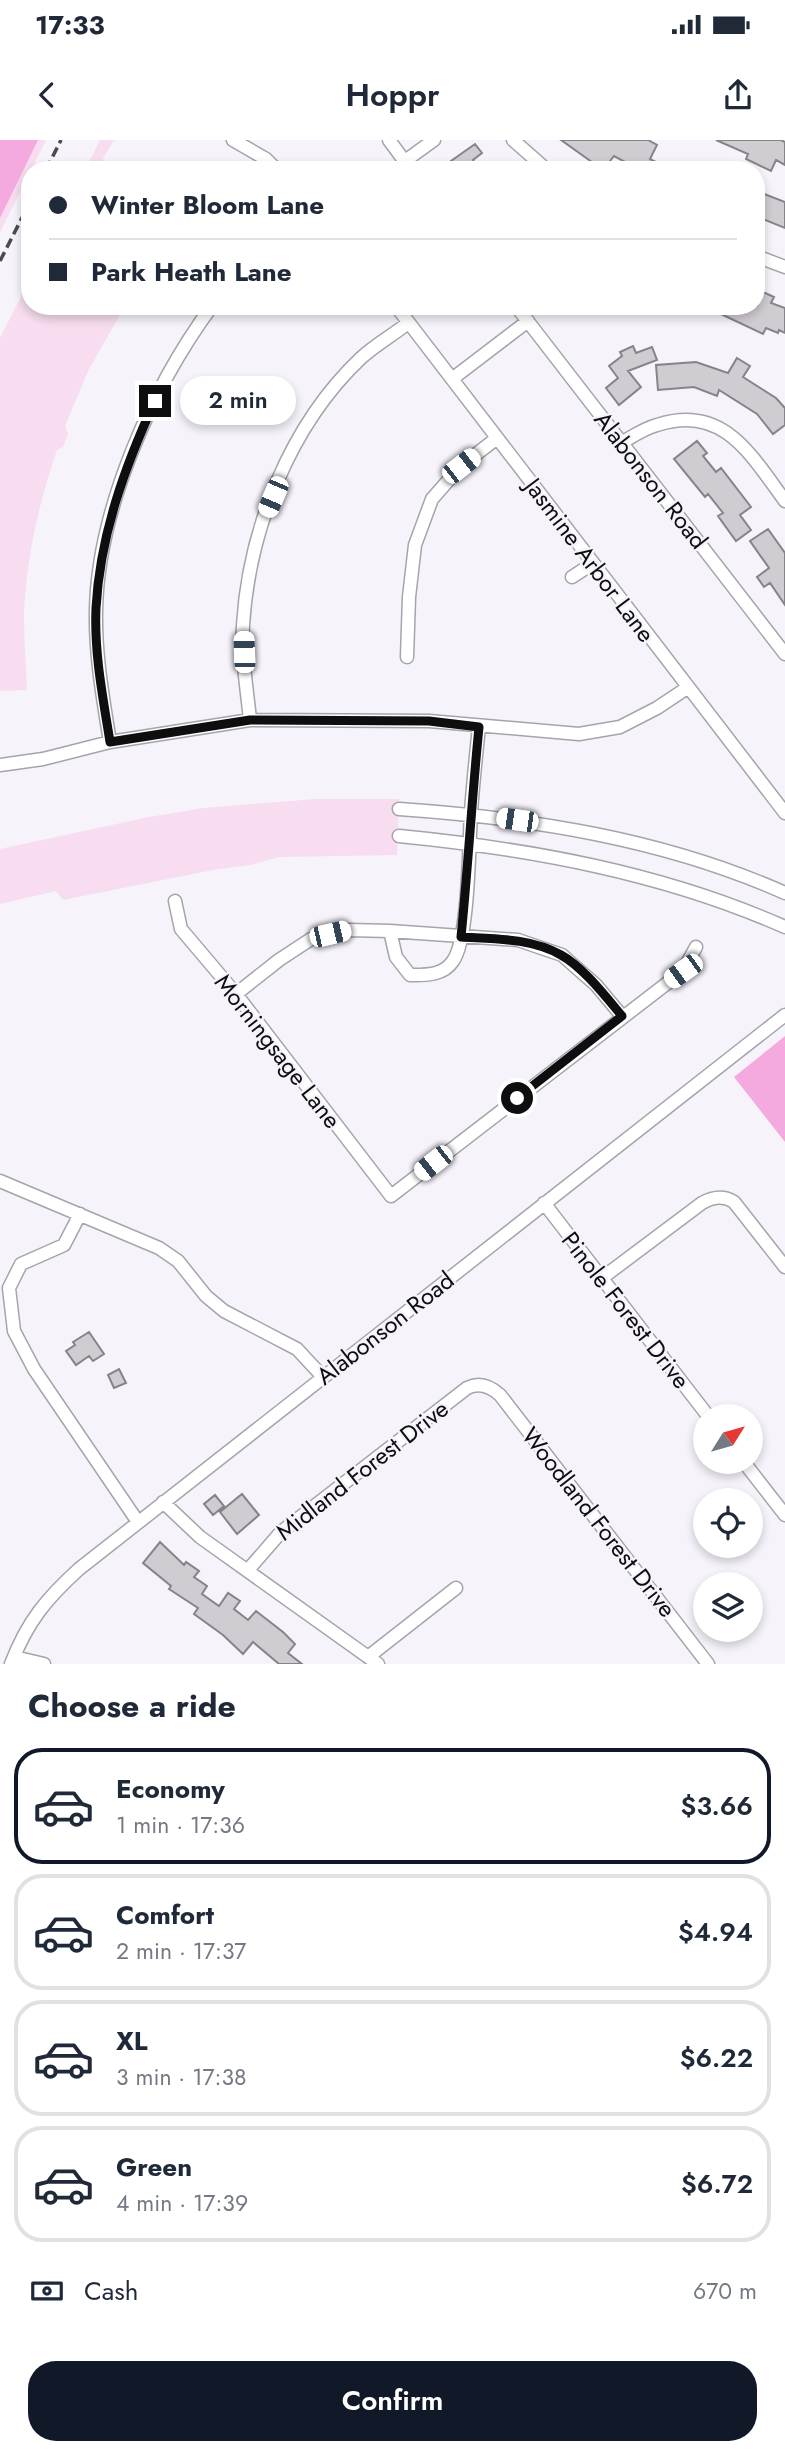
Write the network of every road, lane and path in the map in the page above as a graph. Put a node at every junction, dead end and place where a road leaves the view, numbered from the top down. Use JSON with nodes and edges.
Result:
{"nodes":[{"id":1,"x":233,"y":140,"type":"edge"},
{"id":2,"x":389,"y":140,"type":"edge"},
{"id":3,"x":434,"y":140,"type":"edge"},
{"id":4,"x":513,"y":140,"type":"edge"},
{"id":5,"x":268,"y":161,"type":"edge"},
{"id":6,"x":405,"y":161,"type":"edge"},
{"id":7,"x":412,"y":161,"type":"edge"},
{"id":8,"x":537,"y":161,"type":"edge"},
{"id":9,"x":765,"y":259,"type":"edge"},
{"id":10,"x":785,"y":267,"type":"edge"},
{"id":11,"x":205,"y":315,"type":"edge"},
{"id":12,"x":402,"y":315,"type":"edge"},
{"id":13,"x":523,"y":315,"type":"edge"},
{"id":14,"x":528,"y":321,"type":"junction"},
{"id":15,"x":408,"y":323,"type":"junction"},
{"id":16,"x":452,"y":379,"type":"junction"},
{"id":17,"x":497,"y":438,"type":"junction"},
{"id":18,"x":623,"y":442,"type":"junction"},
{"id":19,"x":785,"y":501,"type":"edge"},
{"id":20,"x":592,"y":564,"type":"junction"},
{"id":21,"x":572,"y":577,"type":"dead end"},
{"id":22,"x":785,"y":653,"type":"edge"},
{"id":23,"x":407,"y":657,"type":"dead end"},
{"id":24,"x":687,"y":688,"type":"junction"},
{"id":25,"x":250,"y":720,"type":"junction"},
{"id":26,"x":479,"y":727,"type":"junction"},
{"id":27,"x":110,"y":742,"type":"junction"},
{"id":28,"x":0,"y":765,"type":"edge"},
{"id":29,"x":399,"y":809,"type":"dead end"},
{"id":30,"x":785,"y":813,"type":"edge"},
{"id":31,"x":471,"y":814,"type":"junction"},
{"id":32,"x":399,"y":836,"type":"dead end"},
{"id":33,"x":471,"y":843,"type":"junction"},
{"id":34,"x":785,"y":893,"type":"edge"},
{"id":35,"x":175,"y":901,"type":"dead end"},
{"id":36,"x":785,"y":927,"type":"edge"},
{"id":37,"x":390,"y":931,"type":"junction"},
{"id":38,"x":461,"y":937,"type":"junction"},
{"id":39,"x":696,"y":947,"type":"dead end"},
{"id":40,"x":236,"y":995,"type":"junction"},
{"id":41,"x":785,"y":1015,"type":"edge"},
{"id":42,"x":622,"y":1016,"type":"junction"},
{"id":43,"x":0,"y":1181,"type":"edge"},
{"id":44,"x":544,"y":1203,"type":"junction"},
{"id":45,"x":80,"y":1214,"type":"junction"},
{"id":46,"x":785,"y":1268,"type":"edge"},
{"id":47,"x":602,"y":1278,"type":"junction"},
{"id":48,"x":323,"y":1377,"type":"junction"},
{"id":49,"x":485,"y":1386,"type":"joint"},
{"id":50,"x":699,"y":1404,"type":"edge"},
{"id":51,"x":753,"y":1474,"type":"edge"},
{"id":52,"x":163,"y":1502,"type":"junction"},
{"id":53,"x":785,"y":1515,"type":"edge"},
{"id":54,"x":138,"y":1522,"type":"junction"},
{"id":55,"x":248,"y":1570,"type":"junction"},
{"id":56,"x":456,"y":1588,"type":"dead end"},
{"id":57,"x":13,"y":1661,"type":"edge"},
{"id":58,"x":373,"y":1661,"type":"edge"},
{"id":59,"x":44,"y":1664,"type":"edge"},
{"id":60,"x":708,"y":1664,"type":"edge"}],
"edges":[{"from":1,"to":5,"type":"street"},
{"from":2,"to":6,"type":"street"},
{"from":3,"to":7,"type":"street"},
{"from":4,"to":8,"type":"street"},
{"from":9,"to":10,"type":"street"},
{"from":11,"to":27,"type":"street"},
{"from":12,"to":15,"type":"street","name":"Jasmine Arbor Lane"},
{"from":13,"to":14,"type":"street","name":"Alabonson Road"},
{"from":14,"to":16,"type":"street"},
{"from":14,"to":18,"type":"street","name":"Alabonson Road"},
{"from":15,"to":16,"type":"street","name":"Jasmine Arbor Lane"},
{"from":15,"to":25,"type":"street"},
{"from":16,"to":17,"type":"street","name":"Jasmine Arbor Lane"},
{"from":17,"to":20,"type":"street","name":"Jasmine Arbor Lane"},
{"from":17,"to":23,"type":"street"},
{"from":18,"to":19,"type":"street"},
{"from":18,"to":22,"type":"street","name":"Alabonson Road"},
{"from":20,"to":21,"type":"street"},
{"from":20,"to":24,"type":"street","name":"Jasmine Arbor Lane"},
{"from":24,"to":26,"type":"street"},
{"from":24,"to":30,"type":"street","name":"Jasmine Arbor Lane"},
{"from":25,"to":26,"type":"street"},
{"from":25,"to":27,"type":"street"},
{"from":26,"to":31,"type":"street"},
{"from":27,"to":28,"type":"street"},
{"from":29,"to":31,"type":"street"},
{"from":31,"to":33,"type":"street"},
{"from":31,"to":34,"type":"street"},
{"from":32,"to":33,"type":"street"},
{"from":33,"to":36,"type":"street"},
{"from":33,"to":38,"type":"street"},
{"from":35,"to":40,"type":"street","name":"Morningsage Lane"},
{"from":37,"to":38,"type":"street"},
{"from":37,"to":38,"type":"street"},
{"from":37,"to":40,"type":"street"},
{"from":38,"to":42,"type":"street"},
{"from":39,"to":42,"type":"street"},
{"from":40,"to":42,"type":"street","name":"Morningsage Lane"},
{"from":41,"to":44,"type":"street","name":"Alabonson Road"},
{"from":43,"to":45,"type":"street"},
{"from":44,"to":47,"type":"street","name":"Pinole Forest Drive"},
{"from":44,"to":48,"type":"street","name":"Alabonson Road"},
{"from":45,"to":48,"type":"street"},
{"from":45,"to":54,"type":"street"},
{"from":46,"to":47,"type":"street"},
{"from":47,"to":50,"type":"street","name":"Pinole Forest Drive"},
{"from":48,"to":52,"type":"street","name":"Alabonson Road"},
{"from":49,"to":55,"type":"street","name":"Midland Forest Drive"},
{"from":49,"to":60,"type":"street","name":"Woodland Forest Drive"},
{"from":51,"to":53,"type":"street"},
{"from":52,"to":54,"type":"street","name":"Alabonson Road"},
{"from":52,"to":55,"type":"street"},
{"from":54,"to":57,"type":"street","name":"Alabonson Road"},
{"from":55,"to":58,"type":"street"},
{"from":56,"to":58,"type":"street"},
{"from":57,"to":59,"type":"street"}]}
